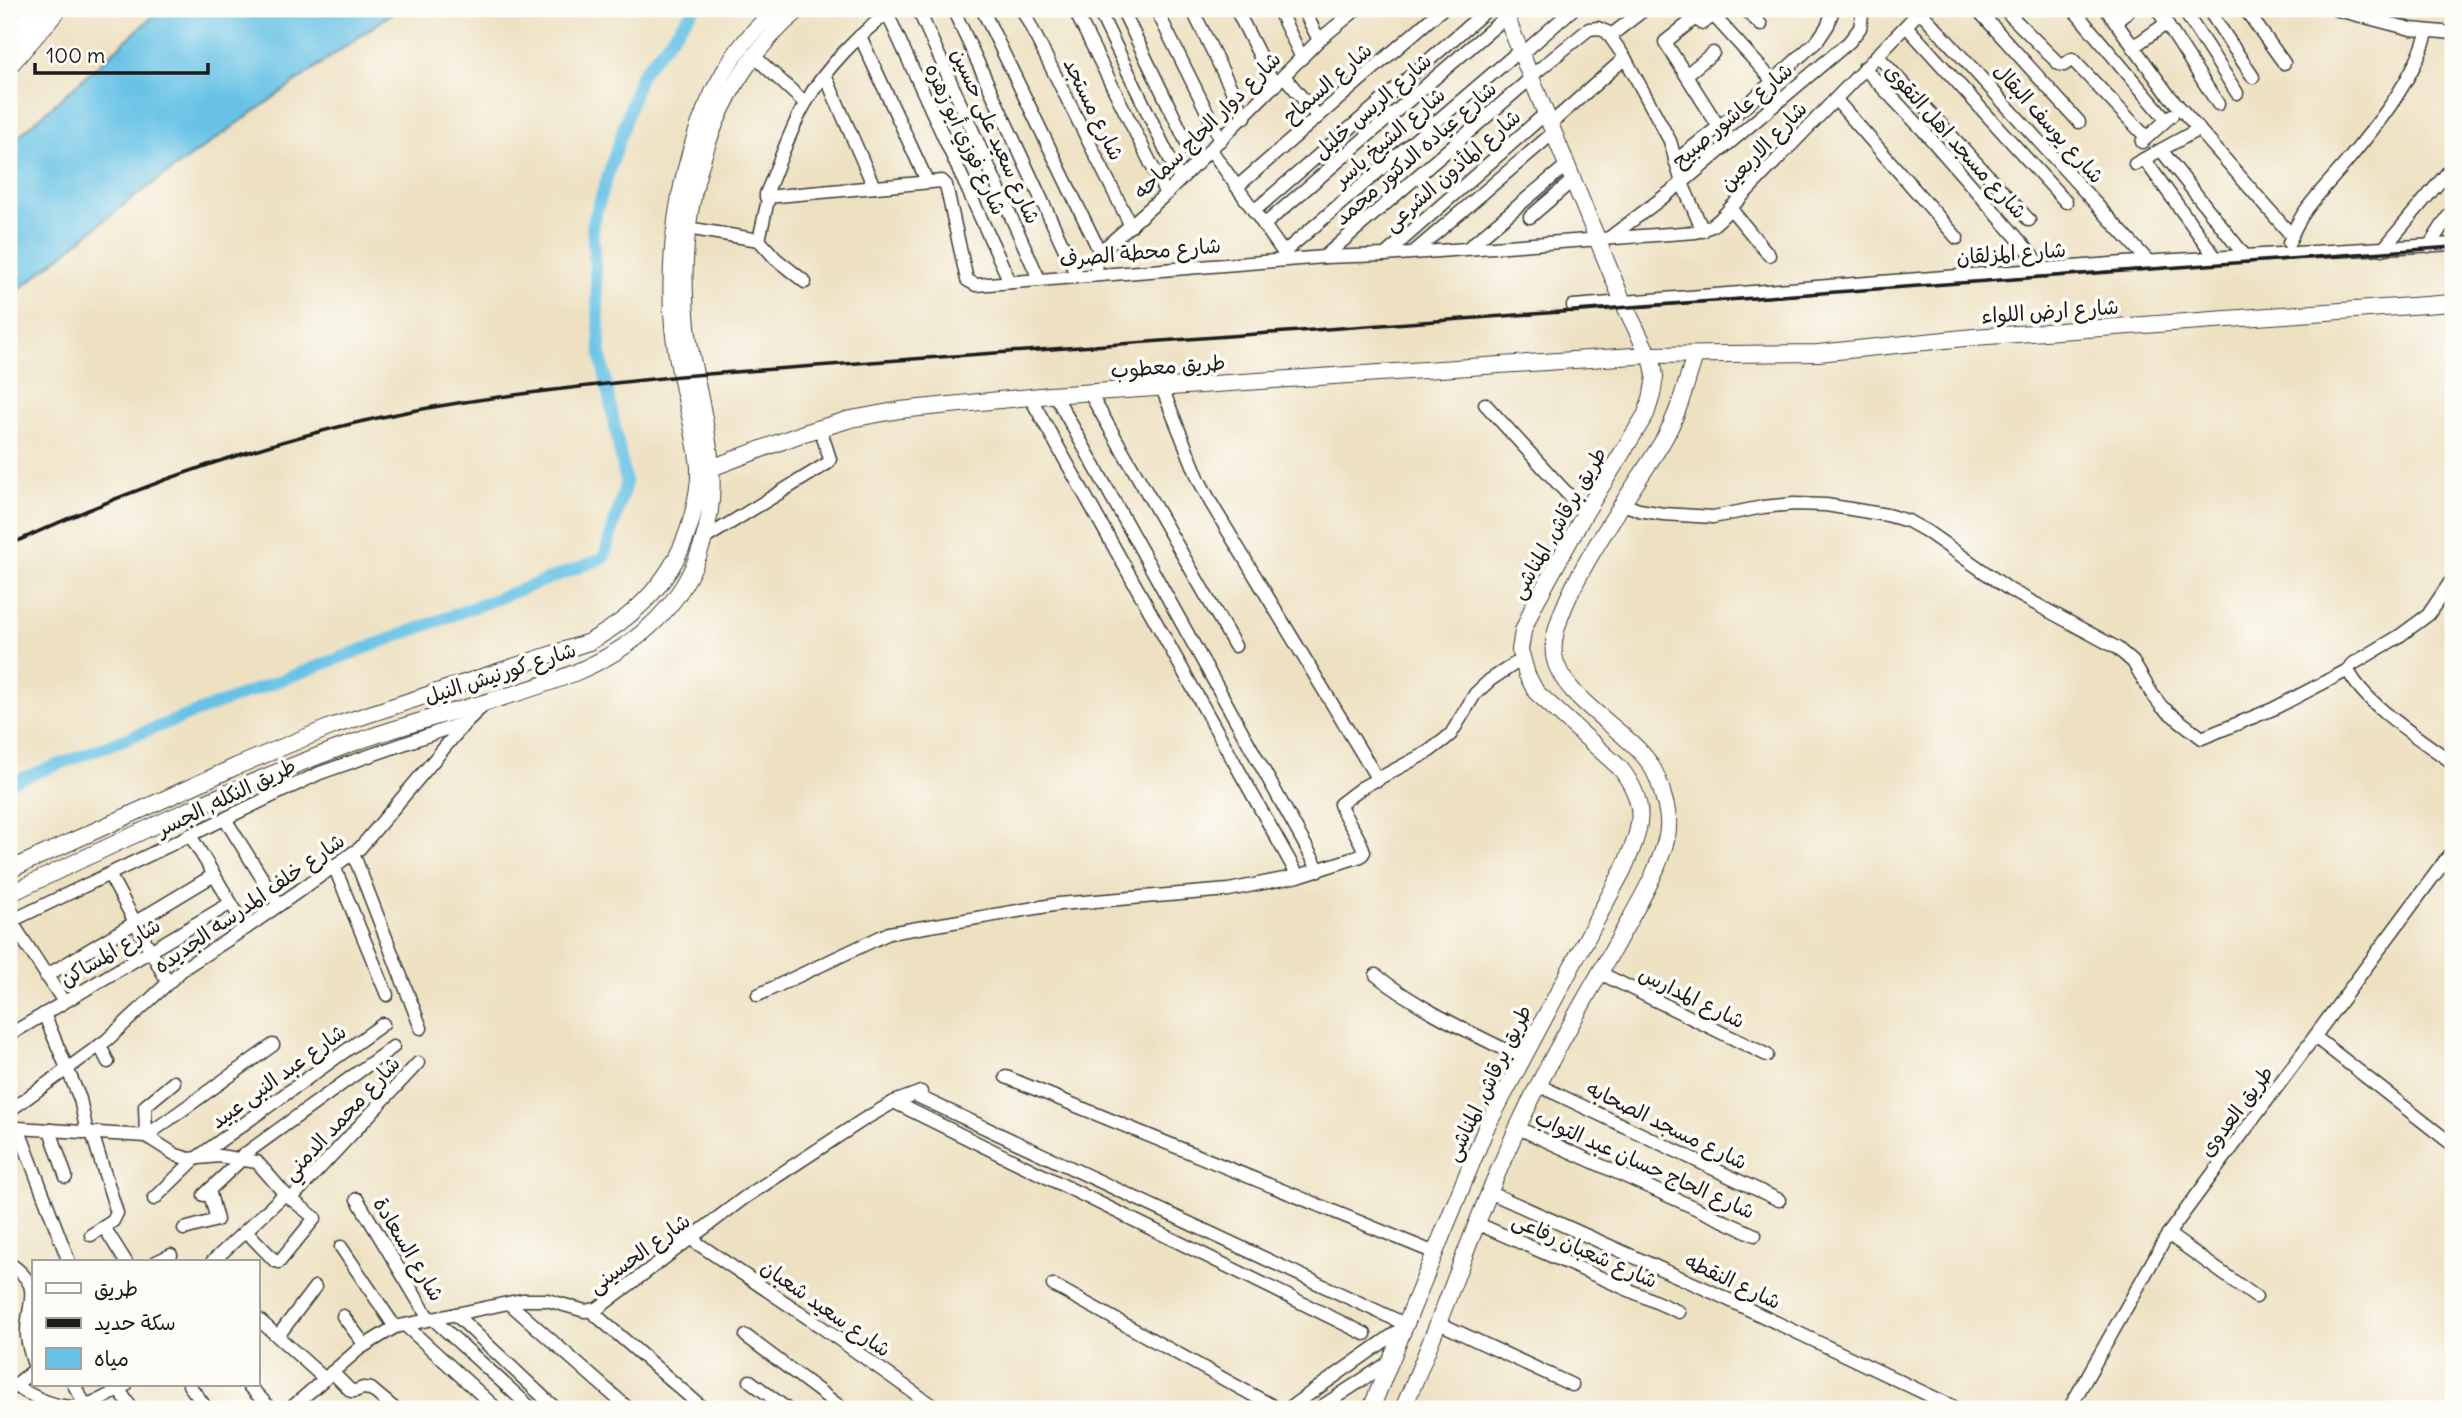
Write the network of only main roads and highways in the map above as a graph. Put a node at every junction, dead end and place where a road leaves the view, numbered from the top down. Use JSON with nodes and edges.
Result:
{"nodes":[{"id":1,"x":36,"y":9,"type":"edge"},
{"id":2,"x":58,"y":9,"type":"edge"},
{"id":3,"x":9,"y":39,"type":"edge"},
{"id":4,"x":9,"y":65,"type":"edge"}],
"edges":[{"from":1,"to":3,"type":"main road"},
{"from":2,"to":4,"type":"main road"}]}
